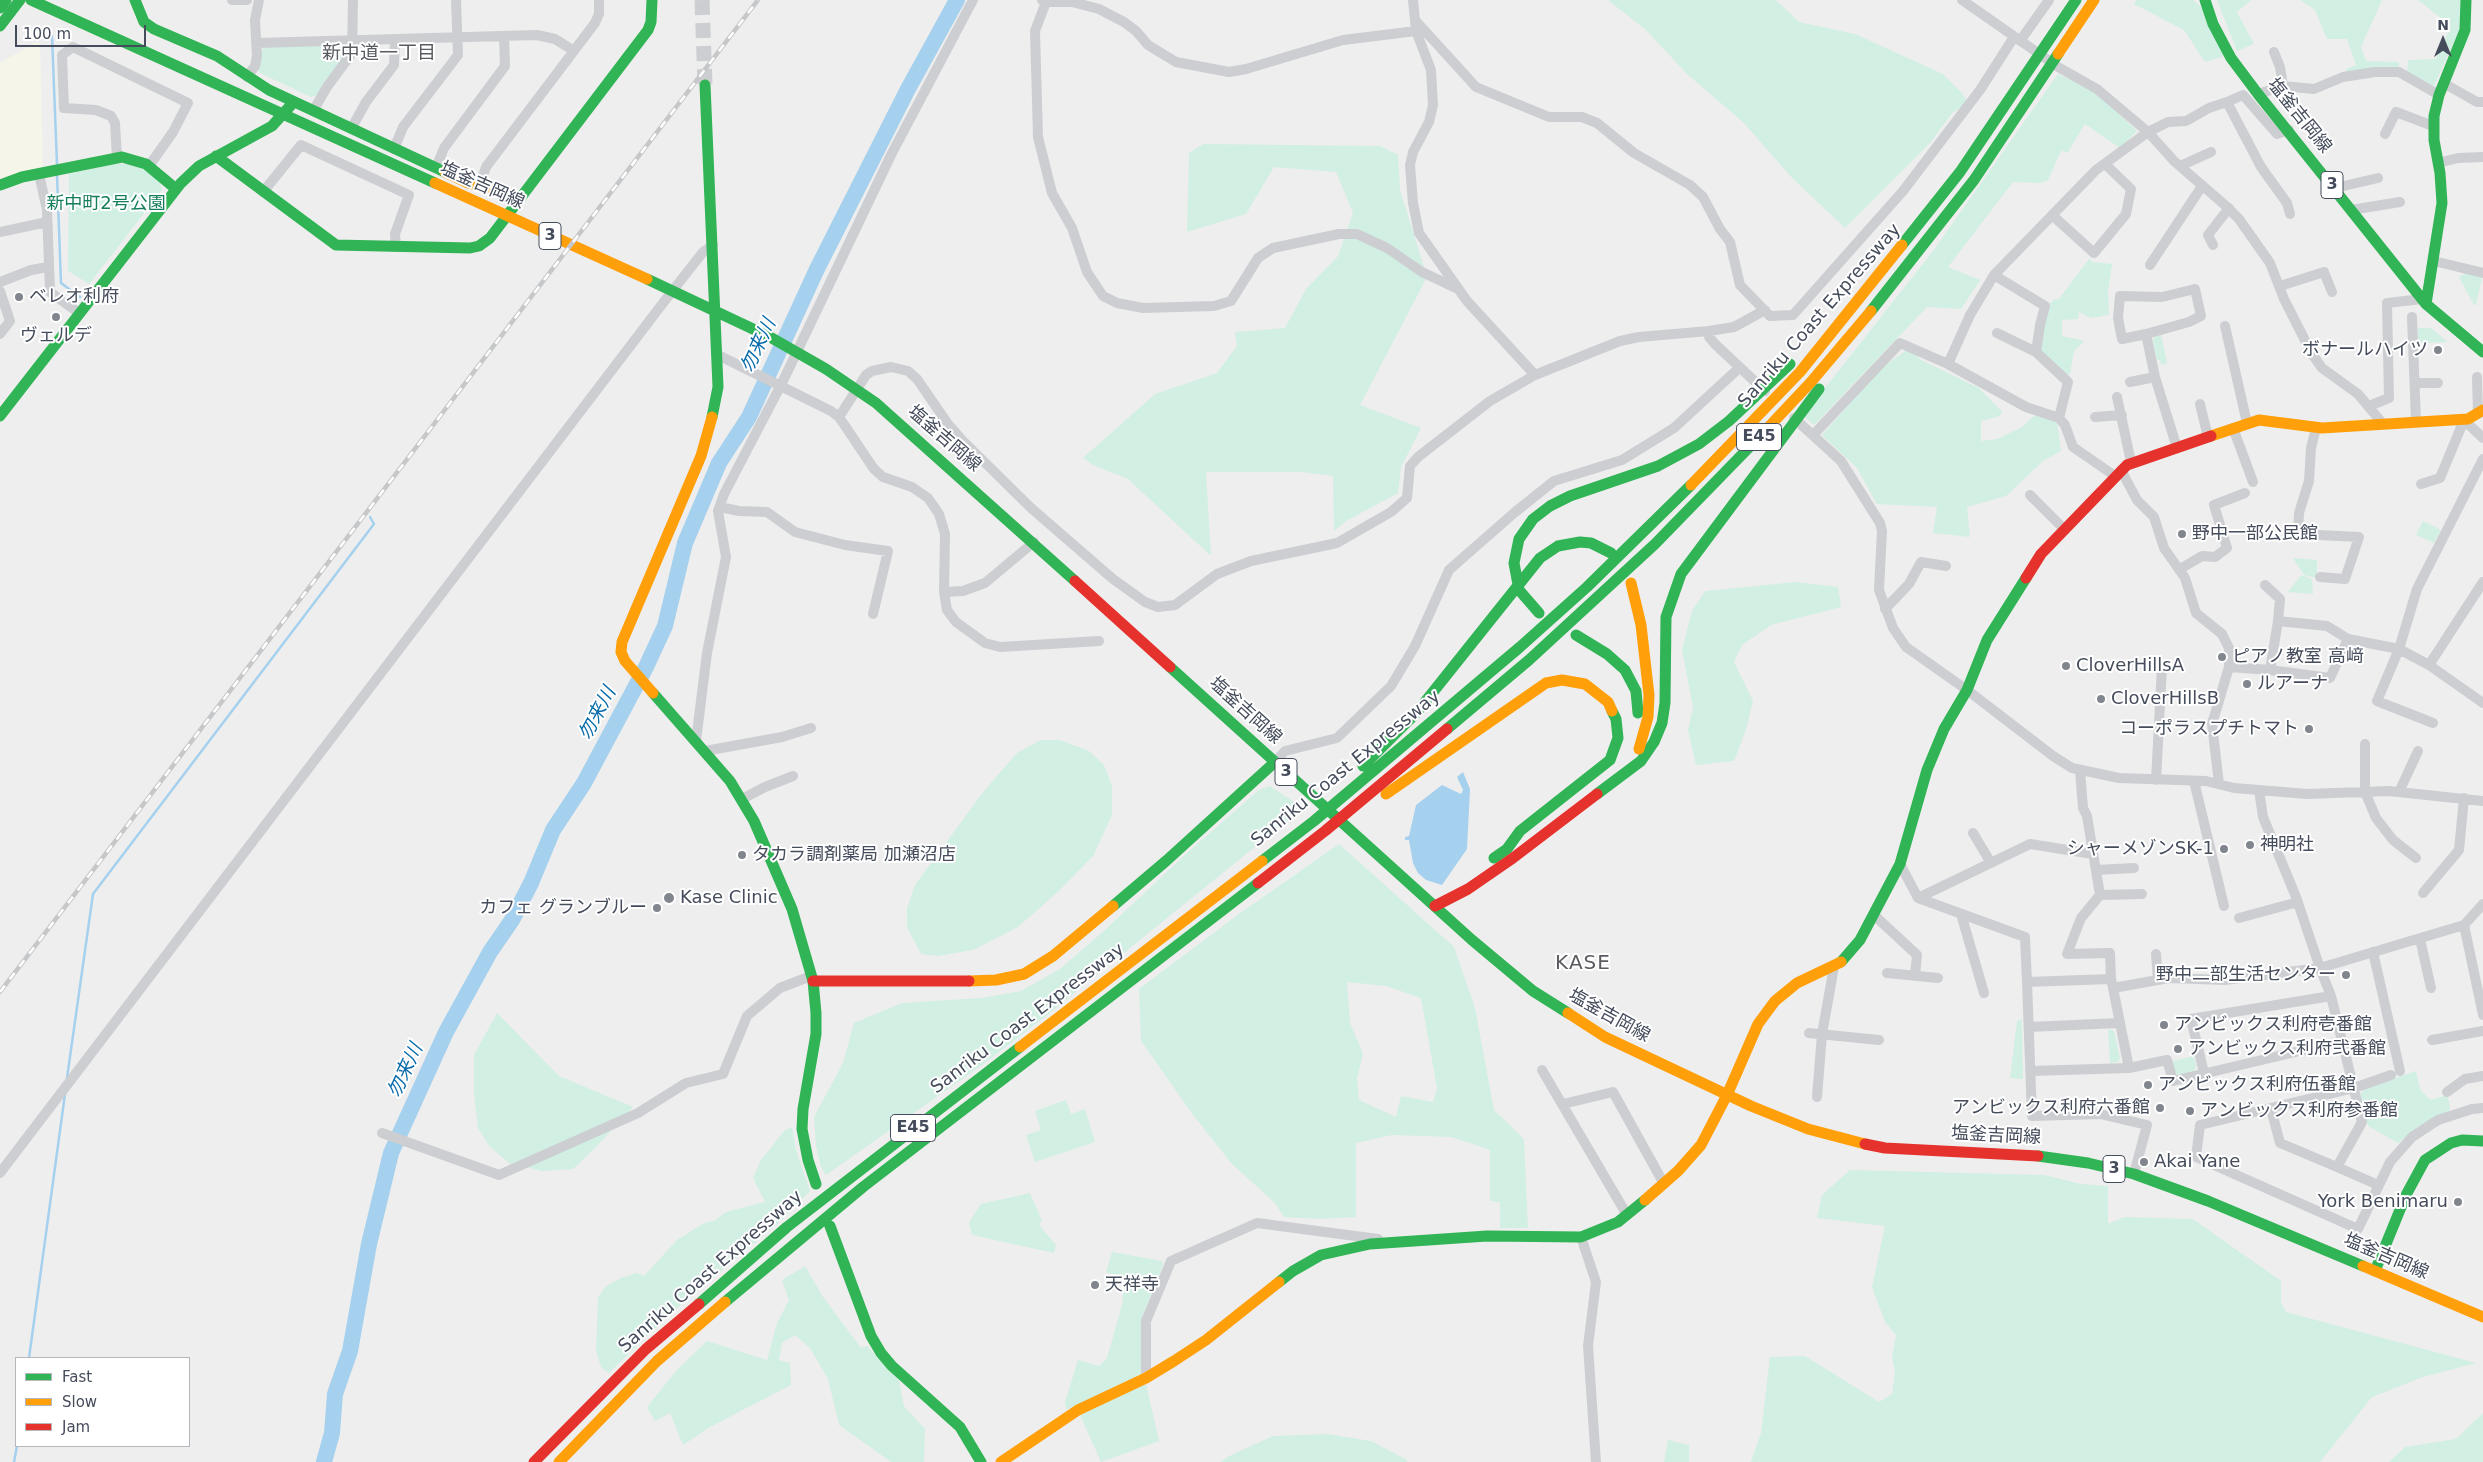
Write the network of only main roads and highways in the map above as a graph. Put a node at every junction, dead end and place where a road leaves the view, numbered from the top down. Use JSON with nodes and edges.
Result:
{"nodes":[{"id":1,"x":6,"y":0,"type":"edge"},
{"id":2,"x":20,"y":0,"type":"edge"},
{"id":3,"x":31,"y":0,"type":"edge"},
{"id":4,"x":135,"y":0,"type":"edge"},
{"id":5,"x":652,"y":0,"type":"edge"},
{"id":6,"x":2076,"y":0,"type":"edge"},
{"id":7,"x":2094,"y":0,"type":"edge"},
{"id":8,"x":2205,"y":0,"type":"edge"},
{"id":9,"x":2466,"y":0,"type":"edge"},
{"id":10,"x":0,"y":8,"type":"edge"},
{"id":11,"x":0,"y":26,"type":"edge"},
{"id":12,"x":706,"y":85,"type":"tunnel mouth"},
{"id":13,"x":294,"y":102,"type":"junction"},
{"id":14,"x":216,"y":156,"type":"junction"},
{"id":15,"x":0,"y":185,"type":"edge"},
{"id":16,"x":176,"y":189,"type":"junction"},
{"id":17,"x":519,"y":198,"type":"junction"},
{"id":18,"x":1927,"y":217,"type":"junction"},
{"id":19,"x":1942,"y":220,"type":"junction"},
{"id":20,"x":2424,"y":301,"type":"junction"},
{"id":21,"x":2483,"y":352,"type":"edge"},
{"id":22,"x":0,"y":394,"type":"edge"},
{"id":23,"x":11,"y":402,"type":"junction"},
{"id":24,"x":2481,"y":412,"type":"edge"},
{"id":25,"x":0,"y":416,"type":"edge"},
{"id":26,"x":1611,"y":553,"type":"dead end"},
{"id":27,"x":1631,"y":583,"type":"dead end"},
{"id":28,"x":1539,"y":613,"type":"dead end"},
{"id":29,"x":1576,"y":635,"type":"dead end"},
{"id":30,"x":1610,"y":760,"type":"junction"},
{"id":31,"x":1275,"y":762,"type":"junction"},
{"id":32,"x":1622,"y":774,"type":"junction"},
{"id":33,"x":1338,"y":795,"type":"junction"},
{"id":34,"x":1354,"y":812,"type":"junction"},
{"id":35,"x":1435,"y":906,"type":"junction"},
{"id":36,"x":812,"y":978,"type":"junction"},
{"id":37,"x":1727,"y":1095,"type":"junction"},
{"id":38,"x":2483,"y":1141,"type":"edge"},
{"id":39,"x":816,"y":1184,"type":"dead end"},
{"id":40,"x":830,"y":1226,"type":"dead end"},
{"id":41,"x":2375,"y":1271,"type":"junction"},
{"id":42,"x":2483,"y":1317,"type":"edge"},
{"id":43,"x":581,"y":1438,"type":"junction"},
{"id":44,"x":534,"y":1462,"type":"edge"},
{"id":45,"x":559,"y":1462,"type":"edge"},
{"id":46,"x":564,"y":1462,"type":"edge"},
{"id":47,"x":981,"y":1462,"type":"edge"},
{"id":48,"x":1001,"y":1462,"type":"edge"}],
"edges":[{"from":1,"to":10,"type":"main road"},
{"from":2,"to":11,"type":"main road"},
{"from":3,"to":31,"type":"main road","name":"塩釜吉岡線","number":"3"},
{"from":4,"to":13,"type":"main road"},
{"from":5,"to":17,"type":"main road"},
{"from":6,"to":18,"type":"main road","name":"Sanriku Coast Expressway","number":"E45"},
{"from":7,"to":19,"type":"main road","name":"Sanriku Coast Expressway","number":"E45"},
{"from":8,"to":20,"type":"main road","name":"塩釜吉岡線","number":"3"},
{"from":9,"to":20,"type":"main road"},
{"from":12,"to":36,"type":"main road"},
{"from":13,"to":14,"type":"main road"},
{"from":13,"to":17,"type":"main road"},
{"from":14,"to":16,"type":"main road"},
{"from":14,"to":17,"type":"main road"},
{"from":15,"to":16,"type":"main road"},
{"from":16,"to":23,"type":"main road"},
{"from":18,"to":28,"type":"main road"},
{"from":18,"to":33,"type":"main road","name":"Sanriku Coast Expressway","number":"E45"},
{"from":19,"to":32,"type":"main road"},
{"from":19,"to":34,"type":"main road","name":"Sanriku Coast Expressway","number":"E45"},
{"from":20,"to":21,"type":"main road","name":"塩釜吉岡線","number":"3"},
{"from":22,"to":23,"type":"main road"},
{"from":23,"to":25,"type":"main road"},
{"from":24,"to":37,"type":"main road"},
{"from":26,"to":33,"type":"main road"},
{"from":27,"to":32,"type":"main road"},
{"from":29,"to":30,"type":"main road"},
{"from":30,"to":34,"type":"main road"},
{"from":30,"to":35,"type":"main road"},
{"from":31,"to":35,"type":"main road","name":"塩釜吉岡線","number":"3"},
{"from":31,"to":36,"type":"main road"},
{"from":32,"to":35,"type":"main road"},
{"from":33,"to":44,"type":"main road","name":"Sanriku Coast Expressway","number":"E45"},
{"from":34,"to":43,"type":"main road","name":"Sanriku Coast Expressway","number":"E45"},
{"from":35,"to":37,"type":"main road","name":"塩釜吉岡線","number":"3"},
{"from":36,"to":39,"type":"main road"},
{"from":37,"to":41,"type":"main road","name":"塩釜吉岡線","number":"3"},
{"from":37,"to":48,"type":"main road"},
{"from":38,"to":41,"type":"main road"},
{"from":40,"to":47,"type":"main road"},
{"from":41,"to":42,"type":"main road","name":"塩釜吉岡線","number":"3"},
{"from":43,"to":45,"type":"main road","name":"Sanriku Coast Expressway","number":"E45"},
{"from":43,"to":46,"type":"main road"}]}
